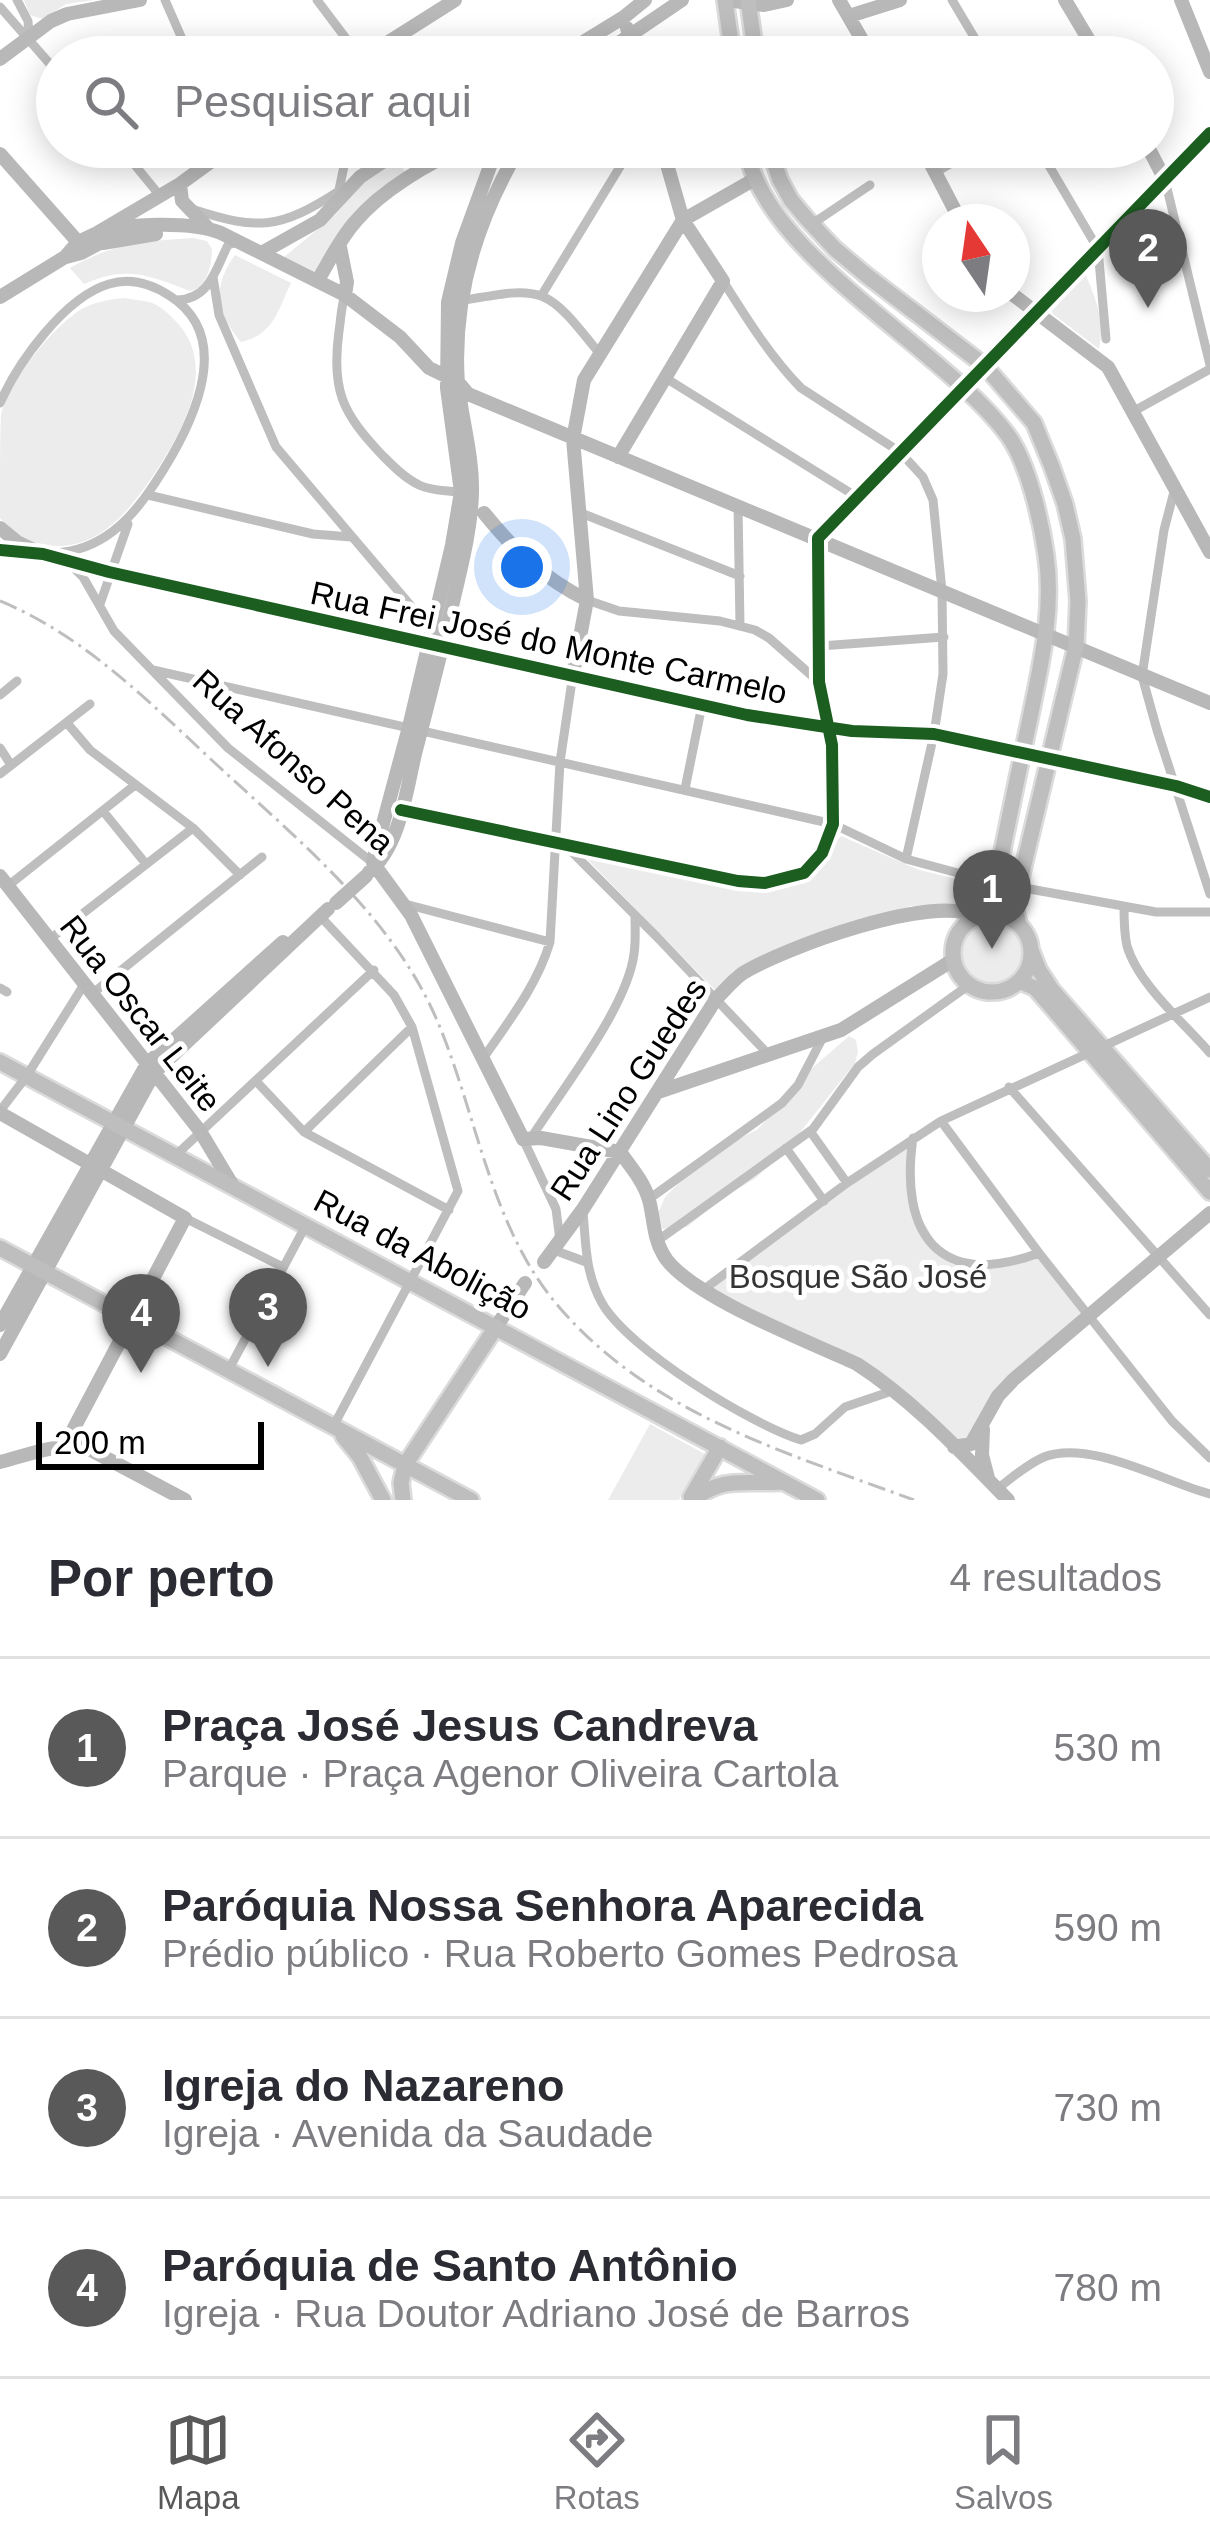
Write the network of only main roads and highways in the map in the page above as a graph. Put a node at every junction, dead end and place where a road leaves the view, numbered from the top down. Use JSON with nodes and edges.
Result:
{"nodes":[{"id":1,"x":140,"y":0,"type":"edge"},
{"id":2,"x":455,"y":0,"type":"edge"},
{"id":3,"x":644,"y":0,"type":"edge"},
{"id":4,"x":682,"y":0,"type":"edge"},
{"id":5,"x":726,"y":0,"type":"edge"},
{"id":6,"x":788,"y":0,"type":"edge"},
{"id":7,"x":839,"y":0,"type":"edge"},
{"id":8,"x":900,"y":0,"type":"edge"},
{"id":9,"x":1065,"y":0,"type":"edge"},
{"id":10,"x":1180,"y":0,"type":"edge"},
{"id":11,"x":748,"y":1,"type":"edge"},
{"id":12,"x":849,"y":16,"type":"junction"},
{"id":13,"x":624,"y":17,"type":"junction"},
{"id":14,"x":751,"y":24,"type":"junction"},
{"id":15,"x":729,"y":27,"type":"junction"},
{"id":16,"x":396,"y":36,"type":"edge"},
{"id":17,"x":594,"y":36,"type":"edge"},
{"id":18,"x":629,"y":36,"type":"joint"},
{"id":19,"x":730,"y":36,"type":"edge"},
{"id":20,"x":753,"y":36,"type":"edge"},
{"id":21,"x":860,"y":36,"type":"edge"},
{"id":22,"x":1086,"y":36,"type":"edge"},
{"id":23,"x":0,"y":59,"type":"edge"},
{"id":24,"x":1210,"y":72,"type":"edge"},
{"id":25,"x":1210,"y":133,"type":"edge"},
{"id":26,"x":0,"y":154,"type":"edge"},
{"id":27,"x":201,"y":168,"type":"edge"},
{"id":28,"x":374,"y":168,"type":"edge"},
{"id":29,"x":415,"y":168,"type":"edge"},
{"id":30,"x":424,"y":168,"type":"edge"},
{"id":31,"x":490,"y":168,"type":"edge"},
{"id":32,"x":508,"y":168,"type":"edge"},
{"id":33,"x":668,"y":168,"type":"edge"},
{"id":34,"x":752,"y":168,"type":"edge"},
{"id":35,"x":776,"y":168,"type":"edge"},
{"id":36,"x":934,"y":168,"type":"edge"},
{"id":37,"x":1159,"y":168,"type":"edge"},
{"id":38,"x":419,"y":171,"type":"junction"},
{"id":39,"x":755,"y":179,"type":"junction"},
{"id":40,"x":1165,"y":180,"type":"junction"},
{"id":41,"x":167,"y":192,"type":"junction"},
{"id":42,"x":953,"y":204,"type":"edge"},
{"id":43,"x":187,"y":207,"type":"junction"},
{"id":44,"x":683,"y":220,"type":"junction"},
{"id":45,"x":176,"y":225,"type":"junction"},
{"id":46,"x":207,"y":227,"type":"junction"},
{"id":47,"x":122,"y":228,"type":"junction"},
{"id":48,"x":100,"y":238,"type":"junction"},
{"id":49,"x":78,"y":242,"type":"junction"},
{"id":50,"x":234,"y":243,"type":"junction"},
{"id":51,"x":340,"y":243,"type":"junction"},
{"id":52,"x":263,"y":252,"type":"junction"},
{"id":53,"x":65,"y":257,"type":"junction"},
{"id":54,"x":318,"y":280,"type":"junction"},
{"id":55,"x":0,"y":297,"type":"edge"},
{"id":56,"x":344,"y":299,"type":"junction"},
{"id":57,"x":455,"y":301,"type":"junction"},
{"id":58,"x":1030,"y":308,"type":"edge"},
{"id":59,"x":1037,"y":314,"type":"junction"},
{"id":60,"x":985,"y":366,"type":"junction"},
{"id":61,"x":963,"y":386,"type":"junction"},
{"id":62,"x":456,"y":389,"type":"junction"},
{"id":63,"x":573,"y":439,"type":"junction"},
{"id":64,"x":618,"y":457,"type":"junction"},
{"id":65,"x":467,"y":494,"type":"junction"},
{"id":66,"x":484,"y":513,"type":"road end"},
{"id":67,"x":0,"y":528,"type":"edge"},
{"id":68,"x":818,"y":538,"type":"junction"},
{"id":69,"x":0,"y":550,"type":"edge"},
{"id":70,"x":1210,"y":552,"type":"edge"},
{"id":71,"x":43,"y":554,"type":"junction"},
{"id":72,"x":587,"y":600,"type":"junction"},
{"id":73,"x":436,"y":614,"type":"junction"},
{"id":74,"x":411,"y":633,"type":"junction"},
{"id":75,"x":1046,"y":634,"type":"junction"},
{"id":76,"x":436,"y":644,"type":"junction"},
{"id":77,"x":1076,"y":646,"type":"junction"},
{"id":78,"x":573,"y":674,"type":"junction"},
{"id":79,"x":1210,"y":703,"type":"edge"},
{"id":80,"x":415,"y":729,"type":"junction"},
{"id":81,"x":1023,"y":751,"type":"junction"},
{"id":82,"x":1048,"y":757,"type":"junction"},
{"id":83,"x":371,"y":869,"type":"junction"},
{"id":84,"x":4,"y":881,"type":"edge"},
{"id":85,"x":978,"y":917,"type":"junction"},
{"id":86,"x":1019,"y":925,"type":"junction"},
{"id":87,"x":1031,"y":950,"type":"junction"},
{"id":88,"x":953,"y":960,"type":"junction"},
{"id":89,"x":1019,"y":981,"type":"junction"},
{"id":90,"x":1096,"y":1048,"type":"junction"},
{"id":91,"x":679,"y":1058,"type":"junction"},
{"id":92,"x":0,"y":1062,"type":"edge"},
{"id":93,"x":151,"y":1068,"type":"junction"},
{"id":94,"x":686,"y":1082,"type":"junction"},
{"id":95,"x":658,"y":1092,"type":"junction"},
{"id":96,"x":0,"y":1112,"type":"edge"},
{"id":97,"x":119,"y":1125,"type":"junction"},
{"id":98,"x":620,"y":1152,"type":"junction"},
{"id":99,"x":95,"y":1168,"type":"junction"},
{"id":100,"x":1210,"y":1171,"type":"edge"},
{"id":101,"x":233,"y":1186,"type":"junction"},
{"id":102,"x":1210,"y":1192,"type":"edge"},
{"id":103,"x":1210,"y":1213,"type":"edge"},
{"id":104,"x":0,"y":1248,"type":"edge"},
{"id":105,"x":552,"y":1251,"type":"road end"},
{"id":106,"x":39,"y":1268,"type":"junction"},
{"id":107,"x":525,"y":1283,"type":"dead end"},
{"id":108,"x":132,"y":1318,"type":"junction"},
{"id":109,"x":0,"y":1325,"type":"edge"},
{"id":110,"x":496,"y":1327,"type":"junction"},
{"id":111,"x":0,"y":1354,"type":"edge"},
{"id":112,"x":983,"y":1424,"type":"junction"},
{"id":113,"x":335,"y":1428,"type":"junction"},
{"id":114,"x":65,"y":1445,"type":"junction"},
{"id":115,"x":720,"y":1447,"type":"junction"},
{"id":116,"x":955,"y":1448,"type":"junction"},
{"id":117,"x":0,"y":1462,"type":"edge"},
{"id":118,"x":404,"y":1465,"type":"junction"},
{"id":119,"x":144,"y":1478,"type":"junction"},
{"id":120,"x":434,"y":1480,"type":"junction"},
{"id":121,"x":777,"y":1482,"type":"junction"},
{"id":122,"x":998,"y":1490,"type":"edge"},
{"id":123,"x":150,"y":1500,"type":"edge"},
{"id":124,"x":185,"y":1500,"type":"edge"},
{"id":125,"x":382,"y":1500,"type":"edge"},
{"id":126,"x":403,"y":1500,"type":"edge"},
{"id":127,"x":426,"y":1500,"type":"edge"},
{"id":128,"x":471,"y":1500,"type":"edge"},
{"id":129,"x":691,"y":1500,"type":"edge"},
{"id":130,"x":817,"y":1500,"type":"edge"}],
"edges":[{"from":1,"to":23,"type":"main road"},
{"from":2,"to":16,"type":"main road"},
{"from":3,"to":13,"type":"main road"},
{"from":4,"to":18,"type":"main road"},
{"from":5,"to":11,"type":"main road"},
{"from":5,"to":15,"type":"main road"},
{"from":6,"to":11,"type":"main road"},
{"from":7,"to":12,"type":"main road"},
{"from":8,"to":12,"type":"main road"},
{"from":9,"to":22,"type":"main road"},
{"from":10,"to":24,"type":"main road"},
{"from":11,"to":14,"type":"main road"},
{"from":12,"to":21,"type":"main road"},
{"from":13,"to":17,"type":"main road"},
{"from":13,"to":18,"type":"main road"},
{"from":14,"to":15,"type":"main road"},
{"from":14,"to":20,"type":"main road"},
{"from":15,"to":19,"type":"main road"},
{"from":25,"to":40,"type":"main road"},
{"from":26,"to":49,"type":"main road"},
{"from":27,"to":41,"type":"main road"},
{"from":28,"to":52,"type":"main road"},
{"from":29,"to":38,"type":"main road"},
{"from":30,"to":38,"type":"main road"},
{"from":31,"to":57,"type":"main road"},
{"from":32,"to":57,"type":"main road"},
{"from":33,"to":44,"type":"main road"},
{"from":34,"to":39,"type":"main road"},
{"from":35,"to":60,"type":"main road"},
{"from":36,"to":42,"type":"main road"},
{"from":37,"to":40,"type":"main road"},
{"from":38,"to":51,"type":"main road"},
{"from":39,"to":44,"type":"main road"},
{"from":39,"to":61,"type":"main road"},
{"from":40,"to":59,"type":"main road"},
{"from":41,"to":43,"type":"main road"},
{"from":41,"to":47,"type":"main road"},
{"from":41,"to":48,"type":"main road"},
{"from":43,"to":45,"type":"main road"},
{"from":43,"to":46,"type":"main road"},
{"from":44,"to":63,"type":"main road"},
{"from":44,"to":64,"type":"main road"},
{"from":45,"to":46,"type":"main road"},
{"from":45,"to":47,"type":"main road"},
{"from":46,"to":50,"type":"main road"},
{"from":47,"to":48,"type":"main road"},
{"from":48,"to":49,"type":"main road"},
{"from":48,"to":50,"type":"main road"},
{"from":48,"to":53,"type":"main road"},
{"from":49,"to":53,"type":"main road"},
{"from":50,"to":52,"type":"main road"},
{"from":50,"to":56,"type":"main road"},
{"from":51,"to":54,"type":"main road"},
{"from":51,"to":56,"type":"main road"},
{"from":52,"to":54,"type":"main road"},
{"from":53,"to":55,"type":"main road"},
{"from":54,"to":56,"type":"main road"},
{"from":56,"to":62,"type":"main road"},
{"from":57,"to":62,"type":"main road"},
{"from":58,"to":59,"type":"main road"},
{"from":59,"to":60,"type":"main road"},
{"from":59,"to":70,"type":"main road"},
{"from":60,"to":61,"type":"main road"},
{"from":60,"to":77,"type":"main road"},
{"from":61,"to":68,"type":"main road"},
{"from":61,"to":75,"type":"main road"},
{"from":62,"to":63,"type":"main road"},
{"from":62,"to":65,"type":"main road"},
{"from":63,"to":64,"type":"main road"},
{"from":63,"to":72,"type":"main road"},
{"from":64,"to":68,"type":"main road"},
{"from":65,"to":73,"type":"main road"},
{"from":65,"to":76,"type":"main road"},
{"from":66,"to":72,"type":"main road"},
{"from":67,"to":71,"type":"main road"},
{"from":68,"to":75,"type":"main road"},
{"from":69,"to":71,"type":"main road"},
{"from":71,"to":74,"type":"main road","name":"Rua Frei José do Monte Carmelo"},
{"from":72,"to":78,"type":"main road"},
{"from":73,"to":74,"type":"main road"},
{"from":73,"to":76,"type":"main road"},
{"from":74,"to":76,"type":"main road","name":"Rua Frei José do Monte Carmelo"},
{"from":75,"to":77,"type":"main road"},
{"from":75,"to":81,"type":"main road"},
{"from":76,"to":78,"type":"main road","name":"Rua Frei José do Monte Carmelo"},
{"from":76,"to":80,"type":"main road"},
{"from":77,"to":79,"type":"main road"},
{"from":77,"to":82,"type":"main road"},
{"from":78,"to":81,"type":"main road","name":"Rua Frei José do Monte Carmelo"},
{"from":80,"to":83,"type":"main road"},
{"from":80,"to":83,"type":"main road"},
{"from":81,"to":82,"type":"main road","name":"Rua Frei José do Monte Carmelo"},
{"from":81,"to":85,"type":"main road"},
{"from":82,"to":86,"type":"main road"},
{"from":83,"to":93,"type":"main road","bridge":true},
{"from":83,"to":98,"type":"main road","name":"Rua Afonso Pena"},
{"from":84,"to":93,"type":"main road","name":"Rua Oscar Leite"},
{"from":85,"to":86,"type":"main road"},
{"from":85,"to":88,"type":"main road"},
{"from":85,"to":91,"type":"main road","name":"Rua Lino Guedes"},
{"from":86,"to":87,"type":"main road"},
{"from":87,"to":89,"type":"main road"},
{"from":87,"to":90,"type":"main road"},
{"from":88,"to":89,"type":"main road"},
{"from":88,"to":94,"type":"main road"},
{"from":89,"to":90,"type":"main road"},
{"from":90,"to":100,"type":"main road"},
{"from":90,"to":102,"type":"main road"},
{"from":91,"to":94,"type":"main road"},
{"from":91,"to":95,"type":"main road","name":"Rua Lino Guedes"},
{"from":92,"to":97,"type":"main road","name":"Rua da Abolição"},
{"from":93,"to":97,"type":"main road"},
{"from":93,"to":101,"type":"main road","name":"Rua Oscar Leite"},
{"from":94,"to":95,"type":"main road"},
{"from":95,"to":98,"type":"main road","name":"Rua Lino Guedes"},
{"from":96,"to":99,"type":"main road"},
{"from":97,"to":99,"type":"main road"},
{"from":97,"to":101,"type":"main road","name":"Rua da Abolição"},
{"from":98,"to":105,"type":"main road","name":"Rua Lino Guedes"},
{"from":98,"to":116,"type":"main road"},
{"from":99,"to":106,"type":"main road"},
{"from":99,"to":108,"type":"main road"},
{"from":101,"to":110,"type":"main road","name":"Rua da Abolição"},
{"from":103,"to":112,"type":"main road"},
{"from":104,"to":106,"type":"main road"},
{"from":106,"to":108,"type":"main road"},
{"from":106,"to":109,"type":"main road"},
{"from":106,"to":111,"type":"main road"},
{"from":107,"to":110,"type":"main road"},
{"from":108,"to":113,"type":"main road"},
{"from":108,"to":114,"type":"main road"},
{"from":110,"to":115,"type":"main road","name":"Rua da Abolição"},
{"from":110,"to":118,"type":"main road"},
{"from":112,"to":116,"type":"main road"},
{"from":112,"to":122,"type":"main road"},
{"from":113,"to":118,"type":"main road"},
{"from":113,"to":125,"type":"main road"},
{"from":114,"to":117,"type":"main road"},
{"from":114,"to":119,"type":"main road"},
{"from":115,"to":121,"type":"main road","name":"Rua da Abolição"},
{"from":115,"to":129,"type":"main road"},
{"from":116,"to":122,"type":"main road"},
{"from":118,"to":120,"type":"main road"},
{"from":118,"to":126,"type":"main road"},
{"from":119,"to":123,"type":"main road"},
{"from":119,"to":124,"type":"main road"},
{"from":120,"to":127,"type":"main road"},
{"from":120,"to":128,"type":"main road"},
{"from":121,"to":129,"type":"main road"},
{"from":121,"to":130,"type":"main road","name":"Rua da Abolição"}]}
